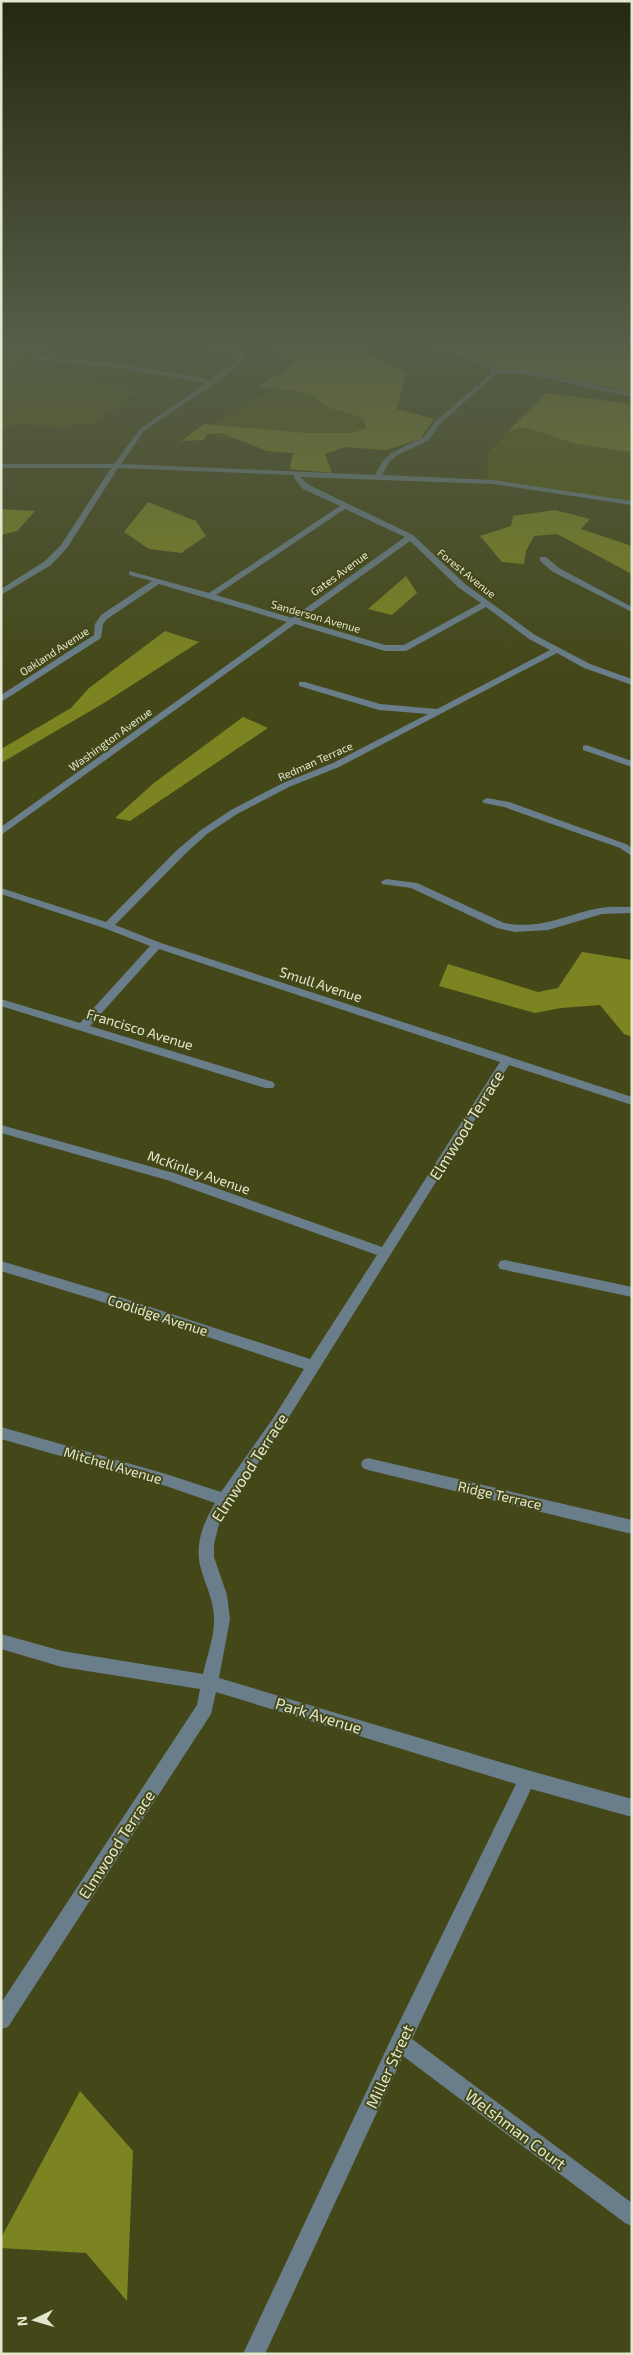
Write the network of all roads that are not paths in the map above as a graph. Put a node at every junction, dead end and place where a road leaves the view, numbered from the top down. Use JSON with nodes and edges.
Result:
{"nodes":[{"id":1,"x":125,"y":451,"type":"edge"},
{"id":2,"x":403,"y":451,"type":"edge"},
{"id":3,"x":1,"y":466,"type":"edge"},
{"id":4,"x":117,"y":466,"type":"junction"},
{"id":5,"x":298,"y":474,"type":"junction"},
{"id":6,"x":377,"y":478,"type":"junction"},
{"id":7,"x":632,"y":504,"type":"edge"},
{"id":8,"x":346,"y":505,"type":"junction"},
{"id":9,"x":410,"y":536,"type":"junction"},
{"id":10,"x":543,"y":559,"type":"dead end"},
{"id":11,"x":132,"y":573,"type":"dead end"},
{"id":12,"x":158,"y":581,"type":"junction"},
{"id":13,"x":2,"y":592,"type":"edge"},
{"id":14,"x":210,"y":596,"type":"junction"},
{"id":15,"x":487,"y":603,"type":"junction"},
{"id":16,"x":632,"y":610,"type":"edge"},
{"id":17,"x":292,"y":621,"type":"junction"},
{"id":18,"x":555,"y":651,"type":"junction"},
{"id":19,"x":232,"y":663,"type":"joint"},
{"id":20,"x":632,"y":682,"type":"edge"},
{"id":21,"x":302,"y":684,"type":"dead end"},
{"id":22,"x":1,"y":699,"type":"edge"},
{"id":23,"x":441,"y":712,"type":"junction"},
{"id":24,"x":586,"y":748,"type":"dead end"},
{"id":25,"x":632,"y":764,"type":"edge"},
{"id":26,"x":487,"y":801,"type":"dead end"},
{"id":27,"x":1,"y":832,"type":"edge"},
{"id":28,"x":632,"y":853,"type":"edge"},
{"id":29,"x":386,"y":882,"type":"dead end"},
{"id":30,"x":1,"y":891,"type":"edge"},
{"id":31,"x":632,"y":910,"type":"edge"},
{"id":32,"x":108,"y":926,"type":"junction"},
{"id":33,"x":157,"y":945,"type":"junction"},
{"id":34,"x":1,"y":1002,"type":"edge"},
{"id":35,"x":82,"y":1027,"type":"junction"},
{"id":36,"x":506,"y":1061,"type":"junction"},
{"id":37,"x":269,"y":1085,"type":"dead end"},
{"id":38,"x":632,"y":1101,"type":"edge"},
{"id":39,"x":1,"y":1128,"type":"edge"},
{"id":40,"x":385,"y":1253,"type":"junction"},
{"id":41,"x":505,"y":1265,"type":"dead end"},
{"id":42,"x":1,"y":1266,"type":"edge"},
{"id":43,"x":632,"y":1292,"type":"edge"},
{"id":44,"x":313,"y":1366,"type":"junction"},
{"id":45,"x":1,"y":1432,"type":"edge"},
{"id":46,"x":368,"y":1464,"type":"dead end"},
{"id":47,"x":224,"y":1500,"type":"junction"},
{"id":48,"x":632,"y":1527,"type":"edge"},
{"id":49,"x":1,"y":1641,"type":"edge"},
{"id":50,"x":211,"y":1683,"type":"junction"},
{"id":51,"x":527,"y":1779,"type":"junction"},
{"id":52,"x":632,"y":1808,"type":"edge"},
{"id":53,"x":1,"y":2020,"type":"edge"},
{"id":54,"x":400,"y":2042,"type":"junction"},
{"id":55,"x":632,"y":2216,"type":"edge"},
{"id":56,"x":254,"y":2354,"type":"edge"}],
"edges":[{"from":1,"to":4,"type":"street"},
{"from":2,"to":6,"type":"street"},
{"from":3,"to":4,"type":"street"},
{"from":4,"to":5,"type":"street"},
{"from":4,"to":13,"type":"street"},
{"from":5,"to":6,"type":"street"},
{"from":5,"to":8,"type":"street","name":"Forest Avenue"},
{"from":6,"to":7,"type":"street"},
{"from":8,"to":9,"type":"street","name":"Forest Avenue"},
{"from":8,"to":14,"type":"street"},
{"from":9,"to":15,"type":"street","name":"Forest Avenue"},
{"from":9,"to":17,"type":"street","name":"Gates Avenue"},
{"from":10,"to":16,"type":"street"},
{"from":11,"to":12,"type":"street","name":"Sanderson Avenue"},
{"from":12,"to":14,"type":"street","name":"Sanderson Avenue"},
{"from":12,"to":22,"type":"street","name":"Oakland Avenue"},
{"from":14,"to":17,"type":"street","name":"Sanderson Avenue"},
{"from":15,"to":17,"type":"street","name":"Sanderson Avenue"},
{"from":15,"to":18,"type":"street","name":"Forest Avenue"},
{"from":17,"to":19,"type":"street","name":"Gates Avenue"},
{"from":18,"to":20,"type":"street","name":"Forest Avenue"},
{"from":18,"to":23,"type":"street","name":"Redman Terrace"},
{"from":19,"to":27,"type":"street","name":"Washington Avenue"},
{"from":21,"to":23,"type":"street"},
{"from":23,"to":32,"type":"street","name":"Redman Terrace"},
{"from":24,"to":25,"type":"street"},
{"from":26,"to":28,"type":"street"},
{"from":29,"to":31,"type":"street"},
{"from":30,"to":32,"type":"street","name":"Smull Avenue"},
{"from":32,"to":33,"type":"street","name":"Smull Avenue"},
{"from":33,"to":35,"type":"street"},
{"from":33,"to":36,"type":"street","name":"Smull Avenue"},
{"from":34,"to":35,"type":"street","name":"Francisco Avenue"},
{"from":35,"to":37,"type":"street","name":"Francisco Avenue"},
{"from":36,"to":38,"type":"street","name":"Smull Avenue"},
{"from":36,"to":40,"type":"street","name":"Elmwood Terrace"},
{"from":39,"to":40,"type":"street","name":"McKinley Avenue"},
{"from":40,"to":44,"type":"street","name":"Elmwood Terrace"},
{"from":41,"to":43,"type":"street"},
{"from":42,"to":44,"type":"street","name":"Coolidge Avenue"},
{"from":44,"to":47,"type":"street","name":"Elmwood Terrace"},
{"from":45,"to":47,"type":"street","name":"Mitchell Avenue"},
{"from":46,"to":48,"type":"street","name":"Ridge Terrace"},
{"from":47,"to":50,"type":"street","name":"Elmwood Terrace"},
{"from":49,"to":50,"type":"street","name":"Park Avenue"},
{"from":50,"to":51,"type":"street","name":"Park Avenue"},
{"from":50,"to":53,"type":"street","name":"Elmwood Terrace"},
{"from":51,"to":52,"type":"street","name":"Park Avenue"},
{"from":51,"to":54,"type":"street","name":"Miller Street"},
{"from":54,"to":55,"type":"street","name":"Welshman Court"},
{"from":54,"to":56,"type":"street","name":"Miller Street"}]}
